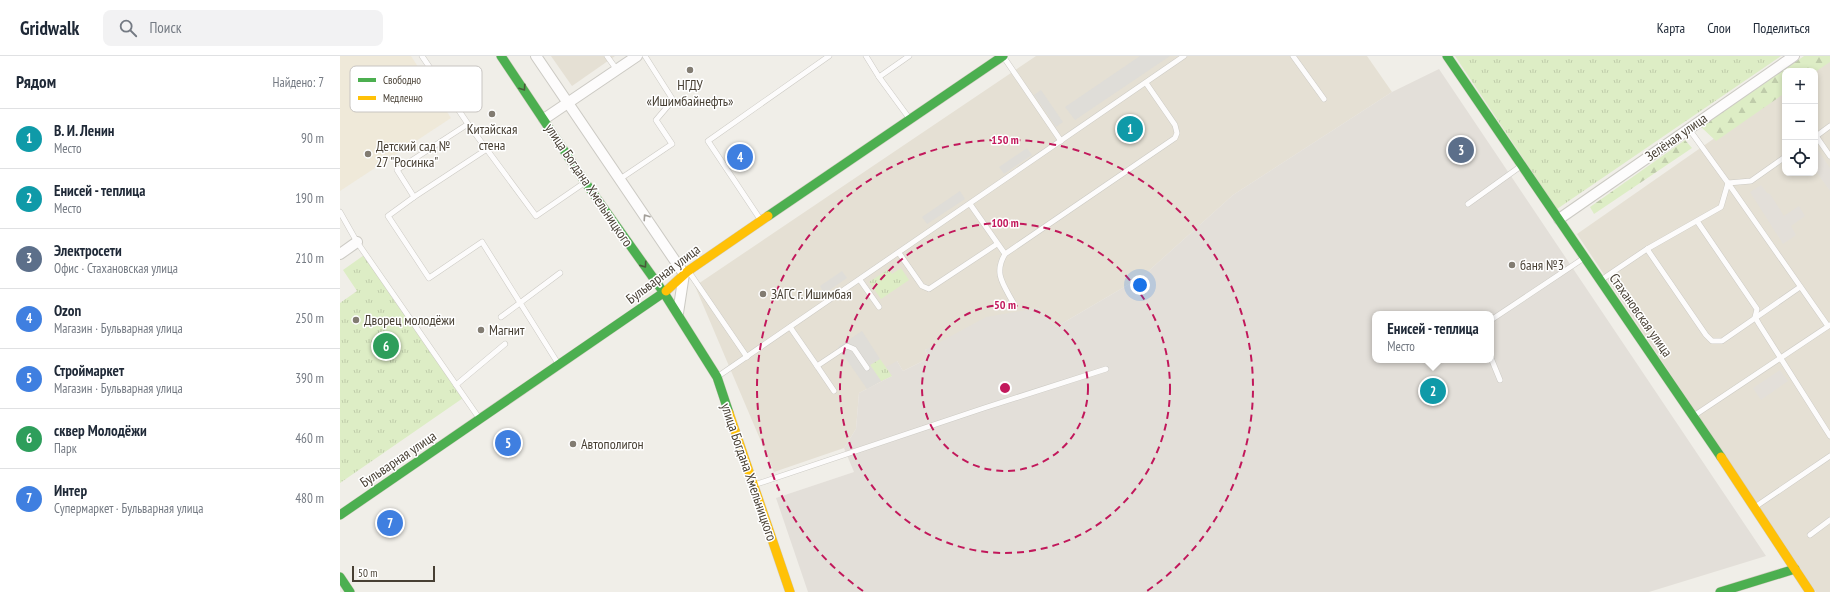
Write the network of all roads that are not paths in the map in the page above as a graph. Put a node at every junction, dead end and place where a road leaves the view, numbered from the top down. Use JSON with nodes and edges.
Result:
{"nodes":[{"id":1,"x":422,"y":56,"type":"edge"},
{"id":2,"x":501,"y":56,"type":"edge"},
{"id":3,"x":536,"y":56,"type":"edge"},
{"id":4,"x":607,"y":56,"type":"edge"},
{"id":5,"x":637,"y":56,"type":"edge"},
{"id":6,"x":645,"y":56,"type":"edge"},
{"id":7,"x":829,"y":56,"type":"edge"},
{"id":8,"x":866,"y":56,"type":"edge"},
{"id":9,"x":909,"y":56,"type":"edge"},
{"id":10,"x":1003,"y":56,"type":"edge"},
{"id":11,"x":1184,"y":56,"type":"edge"},
{"id":12,"x":1293,"y":56,"type":"edge"},
{"id":13,"x":1447,"y":56,"type":"edge"},
{"id":14,"x":1794,"y":56,"type":"edge"},
{"id":15,"x":429,"y":66,"type":"edge"},
{"id":16,"x":617,"y":70,"type":"junction"},
{"id":17,"x":879,"y":77,"type":"junction"},
{"id":18,"x":1146,"y":83,"type":"junction"},
{"id":19,"x":1324,"y":99,"type":"dead end"},
{"id":20,"x":568,"y":103,"type":"junction"},
{"id":21,"x":460,"y":112,"type":"edge"},
{"id":22,"x":544,"y":119,"type":"junction"},
{"id":23,"x":910,"y":119,"type":"junction"},
{"id":24,"x":468,"y":124,"type":"junction"},
{"id":25,"x":1830,"y":126,"type":"edge"},
{"id":26,"x":1688,"y":128,"type":"junction"},
{"id":27,"x":1818,"y":135,"type":"edge"},
{"id":28,"x":1818,"y":139,"type":"edge"},
{"id":29,"x":1061,"y":141,"type":"junction"},
{"id":30,"x":487,"y":149,"type":"junction"},
{"id":31,"x":1830,"y":156,"type":"edge"},
{"id":32,"x":1782,"y":160,"type":"edge"},
{"id":33,"x":1521,"y":165,"type":"junction"},
{"id":34,"x":620,"y":179,"type":"junction"},
{"id":35,"x":585,"y":182,"type":"junction"},
{"id":36,"x":1728,"y":183,"type":"junction"},
{"id":37,"x":414,"y":198,"type":"junction"},
{"id":38,"x":970,"y":204,"type":"junction"},
{"id":39,"x":1468,"y":204,"type":"dead end"},
{"id":40,"x":340,"y":212,"type":"edge"},
{"id":41,"x":1559,"y":219,"type":"junction"},
{"id":42,"x":761,"y":220,"type":"junction"},
{"id":43,"x":1697,"y":221,"type":"junction"},
{"id":44,"x":358,"y":242,"type":"junction"},
{"id":45,"x":998,"y":244,"type":"junction"},
{"id":46,"x":1647,"y":249,"type":"junction"},
{"id":47,"x":899,"y":253,"type":"junction"},
{"id":48,"x":340,"y":254,"type":"edge"},
{"id":49,"x":1005,"y":254,"type":"junction"},
{"id":50,"x":1585,"y":258,"type":"junction"},
{"id":51,"x":686,"y":272,"type":"junction"},
{"id":52,"x":560,"y":274,"type":"dead end"},
{"id":53,"x":860,"y":280,"type":"junction"},
{"id":54,"x":1600,"y":281,"type":"junction"},
{"id":55,"x":1800,"y":287,"type":"junction"},
{"id":56,"x":664,"y":293,"type":"junction"},
{"id":57,"x":520,"y":303,"type":"junction"},
{"id":58,"x":1014,"y":304,"type":"dead end"},
{"id":59,"x":879,"y":307,"type":"dead end"},
{"id":60,"x":678,"y":313,"type":"junction"},
{"id":61,"x":501,"y":317,"type":"dead end"},
{"id":62,"x":1494,"y":318,"type":"edge"},
{"id":63,"x":1755,"y":318,"type":"junction"},
{"id":64,"x":1829,"y":325,"type":"edge"},
{"id":65,"x":790,"y":327,"type":"junction"},
{"id":66,"x":505,"y":344,"type":"dead end"},
{"id":67,"x":747,"y":356,"type":"junction"},
{"id":68,"x":1780,"y":358,"type":"junction"},
{"id":69,"x":1493,"y":363,"type":"edge"},
{"id":70,"x":559,"y":366,"type":"junction"},
{"id":71,"x":817,"y":366,"type":"junction"},
{"id":72,"x":867,"y":368,"type":"dead end"},
{"id":73,"x":1106,"y":369,"type":"dead end"},
{"id":74,"x":717,"y":377,"type":"junction"},
{"id":75,"x":1500,"y":380,"type":"dead end"},
{"id":76,"x":456,"y":385,"type":"junction"},
{"id":77,"x":834,"y":391,"type":"dead end"},
{"id":78,"x":1694,"y":415,"type":"junction"},
{"id":79,"x":480,"y":419,"type":"junction"},
{"id":80,"x":1830,"y":436,"type":"edge"},
{"id":81,"x":1830,"y":456,"type":"edge"},
{"id":82,"x":753,"y":486,"type":"junction"},
{"id":83,"x":1754,"y":507,"type":"junction"},
{"id":84,"x":340,"y":515,"type":"edge"},
{"id":85,"x":1830,"y":520,"type":"edge"},
{"id":86,"x":1810,"y":535,"type":"dead end"},
{"id":87,"x":1795,"y":569,"type":"junction"},
{"id":88,"x":340,"y":576,"type":"edge"},
{"id":89,"x":350,"y":592,"type":"edge"},
{"id":90,"x":790,"y":592,"type":"edge"},
{"id":91,"x":1720,"y":592,"type":"edge"},
{"id":92,"x":1810,"y":592,"type":"edge"}],
"edges":[{"from":1,"to":15,"type":"lane"},
{"from":2,"to":22,"type":"street","name":"улица Богдана Хмельницкого","one_way":true},
{"from":3,"to":20,"type":"street","name":"улица Богдана Хмельницкого"},
{"from":4,"to":16,"type":"lane"},
{"from":5,"to":16,"type":"street"},
{"from":6,"to":34,"type":"lane"},
{"from":7,"to":42,"type":"lane"},
{"from":8,"to":17,"type":"lane"},
{"from":9,"to":17,"type":"lane"},
{"from":10,"to":23,"type":"street","name":"Бульварная улица"},
{"from":10,"to":29,"type":"lane"},
{"from":11,"to":18,"type":"lane"},
{"from":12,"to":19,"type":"lane"},
{"from":13,"to":33,"type":"street","name":"Стахановская улица"},
{"from":14,"to":26,"type":"street","name":"Зелёная улица"},
{"from":16,"to":20,"type":"street"},
{"from":17,"to":23,"type":"lane"},
{"from":18,"to":29,"type":"lane"},
{"from":18,"to":49,"type":"lane"},
{"from":20,"to":22,"type":"street"},
{"from":20,"to":34,"type":"street","name":"улица Богдана Хмельницкого"},
{"from":21,"to":24,"type":"lane"},
{"from":22,"to":35,"type":"street","name":"улица Богдана Хмельницкого"},
{"from":23,"to":42,"type":"street","name":"Бульварная улица"},
{"from":24,"to":30,"type":"lane"},
{"from":24,"to":37,"type":"lane"},
{"from":25,"to":27,"type":"lane"},
{"from":26,"to":36,"type":"lane"},
{"from":26,"to":41,"type":"street","name":"Зелёная улица"},
{"from":28,"to":31,"type":"lane"},
{"from":29,"to":38,"type":"lane"},
{"from":30,"to":35,"type":"lane"},
{"from":30,"to":37,"type":"lane"},
{"from":32,"to":36,"type":"lane"},
{"from":33,"to":39,"type":"lane"},
{"from":33,"to":41,"type":"street","name":"Стахановская улица"},
{"from":51,"to":34,"type":"street","name":"улица Богдана Хмельницкого","one_way":true},
{"from":35,"to":56,"type":"street","name":"улица Богдана Хмельницкого","one_way":true},
{"from":36,"to":43,"type":"lane"},
{"from":36,"to":55,"type":"lane"},
{"from":37,"to":57,"type":"lane"},
{"from":38,"to":45,"type":"lane"},
{"from":38,"to":47,"type":"lane"},
{"from":40,"to":44,"type":"lane"},
{"from":41,"to":50,"type":"street","name":"Стахановская улица"},
{"from":42,"to":51,"type":"street","name":"Бульварная улица"},
{"from":43,"to":46,"type":"lane"},
{"from":43,"to":63,"type":"lane"},
{"from":44,"to":48,"type":"street"},
{"from":44,"to":76,"type":"lane"},
{"from":45,"to":47,"type":"lane"},
{"from":45,"to":49,"type":"lane"},
{"from":46,"to":54,"type":"lane"},
{"from":46,"to":63,"type":"lane"},
{"from":47,"to":53,"type":"lane"},
{"from":49,"to":58,"type":"lane"},
{"from":50,"to":54,"type":"street","name":"Стахановская улица"},
{"from":50,"to":62,"type":"lane"},
{"from":51,"to":56,"type":"street","name":"Бульварная улица"},
{"from":51,"to":60,"type":"street"},
{"from":51,"to":67,"type":"lane"},
{"from":52,"to":57,"type":"lane"},
{"from":53,"to":59,"type":"lane"},
{"from":53,"to":65,"type":"lane"},
{"from":54,"to":78,"type":"street","name":"Стахановская улица"},
{"from":55,"to":63,"type":"lane"},
{"from":55,"to":64,"type":"lane"},
{"from":56,"to":60,"type":"street","name":"улица Богдана Хмельницкого"},
{"from":56,"to":70,"type":"street","name":"Бульварная улица"},
{"from":57,"to":61,"type":"lane"},
{"from":57,"to":70,"type":"lane"},
{"from":60,"to":74,"type":"street","name":"улица Богдана Хмельницкого"},
{"from":63,"to":68,"type":"lane"},
{"from":64,"to":68,"type":"lane"},
{"from":65,"to":67,"type":"lane"},
{"from":65,"to":71,"type":"lane"},
{"from":66,"to":76,"type":"lane"},
{"from":67,"to":74,"type":"lane"},
{"from":68,"to":78,"type":"lane"},
{"from":68,"to":80,"type":"lane"},
{"from":69,"to":75,"type":"lane"},
{"from":70,"to":79,"type":"street","name":"Бульварная улица"},
{"from":71,"to":72,"type":"lane"},
{"from":71,"to":77,"type":"lane"},
{"from":73,"to":82,"type":"lane"},
{"from":74,"to":82,"type":"street","name":"улица Богдана Хмельницкого"},
{"from":76,"to":79,"type":"lane"},
{"from":78,"to":83,"type":"street","name":"Стахановская улица"},
{"from":79,"to":84,"type":"street","name":"Бульварная улица"},
{"from":81,"to":83,"type":"lane"},
{"from":82,"to":90,"type":"street","name":"улица Богдана Хмельницкого"},
{"from":83,"to":87,"type":"street","name":"Стахановская улица"},
{"from":85,"to":86,"type":"lane"},
{"from":87,"to":91,"type":"street"},
{"from":87,"to":92,"type":"street","name":"Стахановская улица"},
{"from":88,"to":89,"type":"street"}]}
